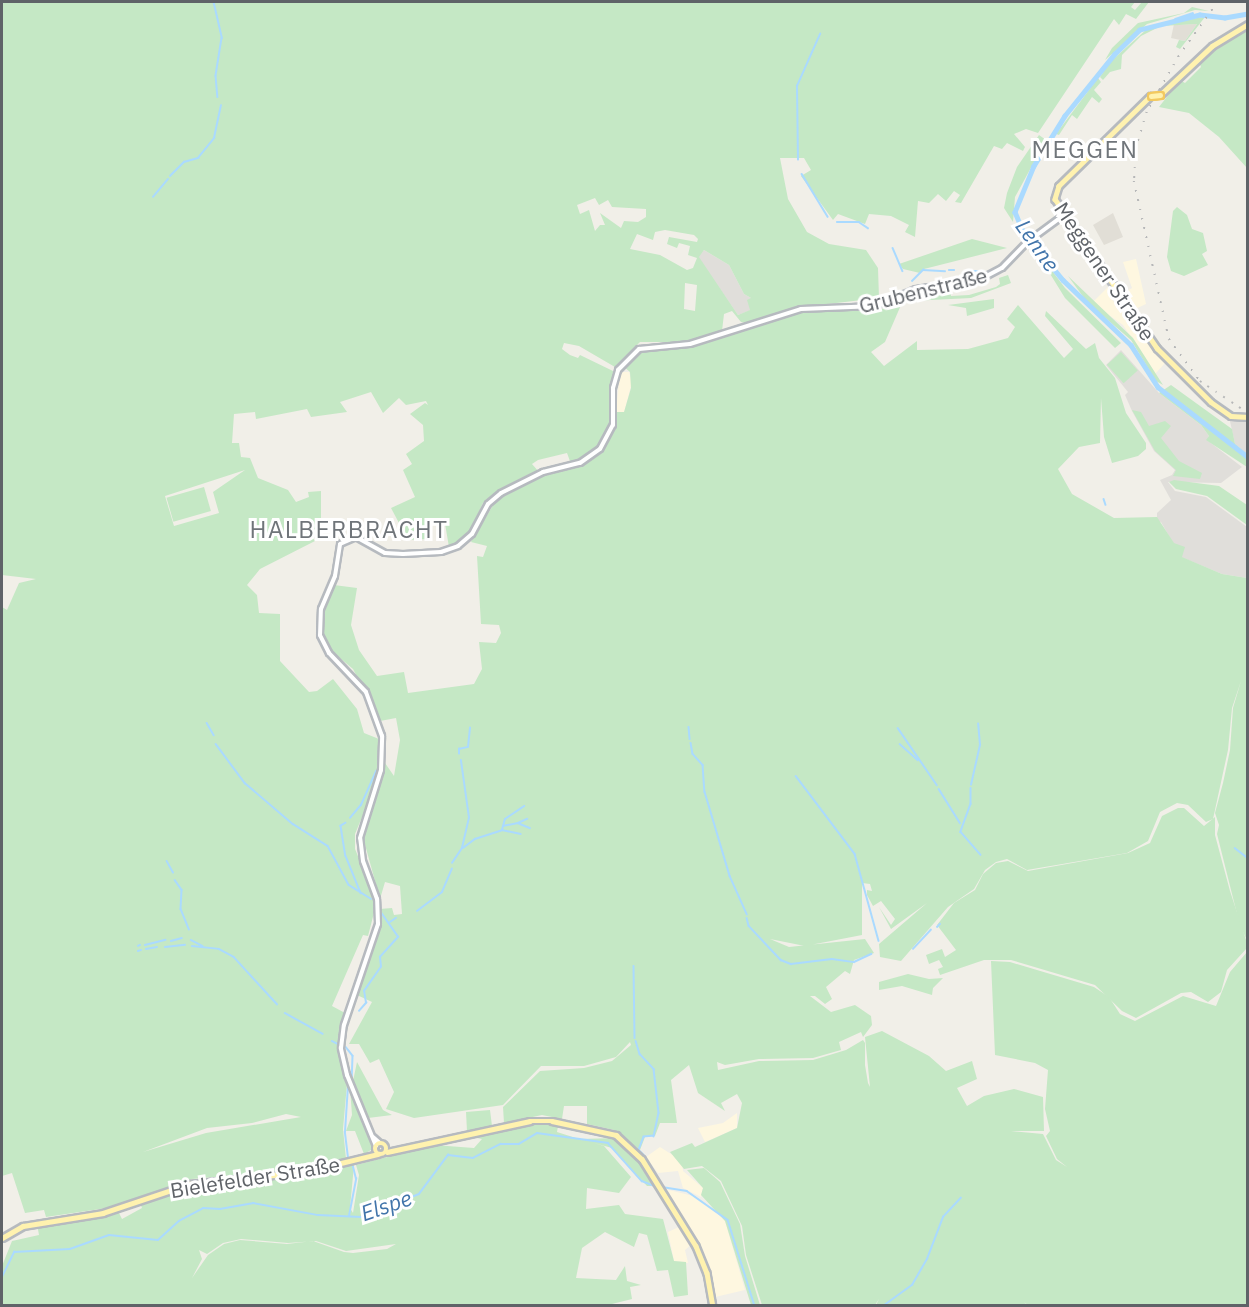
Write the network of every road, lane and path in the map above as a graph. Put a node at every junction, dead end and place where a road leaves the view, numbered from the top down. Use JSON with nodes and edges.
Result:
{"nodes":[{"id":1,"x":1248,"y":24,"type":"edge"},
{"id":2,"x":1064,"y":215,"type":"junction"},
{"id":3,"x":1248,"y":417,"type":"edge"},
{"id":4,"x":377,"y":1148,"type":"junction"},
{"id":5,"x":387,"y":1150,"type":"junction"},
{"id":6,"x":2,"y":1238,"type":"edge"},
{"id":7,"x":713,"y":1305,"type":"edge"}],
"edges":[{"from":1,"to":2,"type":"main road","name":"Meggener Straße","bridge":true},
{"from":2,"to":3,"type":"main road","name":"Meggener Straße"},
{"from":2,"to":4,"type":"main road","name":"Grubenstraße"},
{"from":4,"to":5,"type":"main road"},
{"from":4,"to":5,"type":"main road"},
{"from":4,"to":6,"type":"main road","name":"Bielefelder Straße"},
{"from":5,"to":7,"type":"main road"}]}
